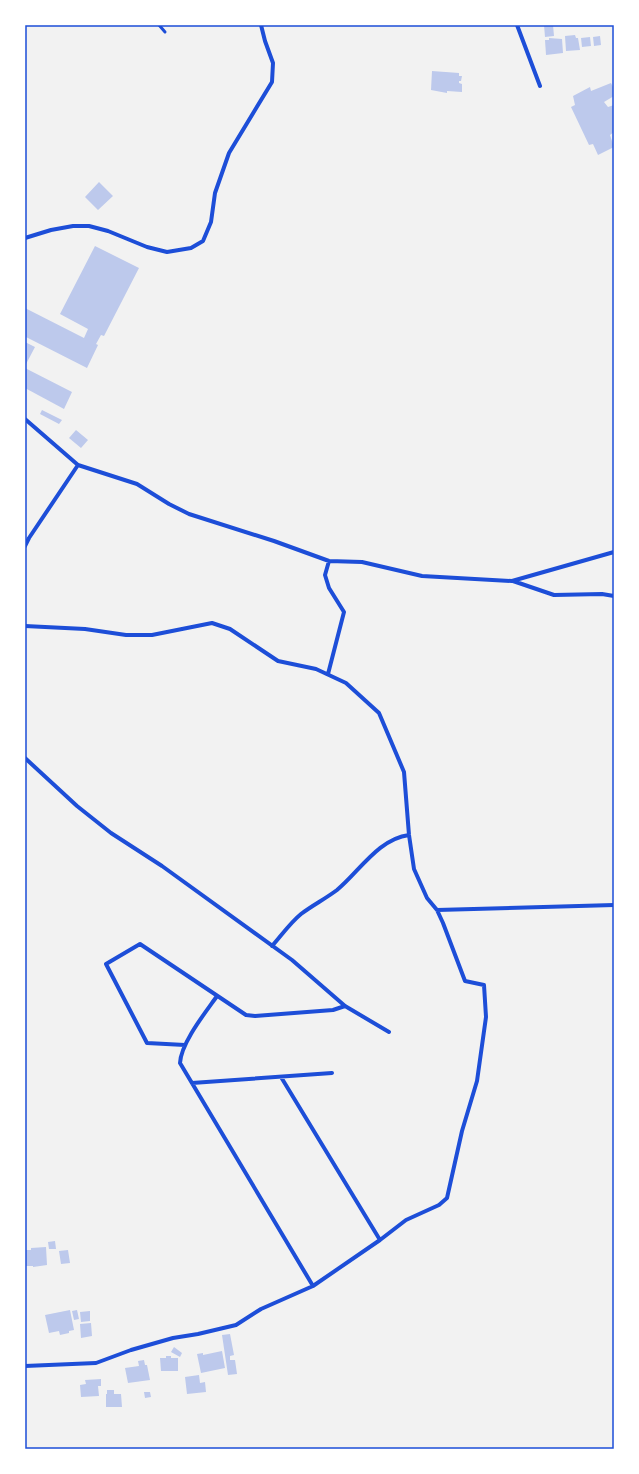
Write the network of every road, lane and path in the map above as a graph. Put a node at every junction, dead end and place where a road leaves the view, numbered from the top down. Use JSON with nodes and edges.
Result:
{"nodes":[{"id":1,"x":160,"y":25,"type":"edge"},
{"id":2,"x":261,"y":25,"type":"edge"},
{"id":3,"x":517,"y":25,"type":"edge"},
{"id":4,"x":165,"y":32,"type":"dead end"},
{"id":5,"x":540,"y":86,"type":"dead end"},
{"id":6,"x":25,"y":238,"type":"edge"},
{"id":7,"x":25,"y":419,"type":"edge"},
{"id":8,"x":78,"y":465,"type":"junction"},
{"id":9,"x":25,"y":546,"type":"edge"},
{"id":10,"x":614,"y":552,"type":"edge"},
{"id":11,"x":329,"y":561,"type":"junction"},
{"id":12,"x":512,"y":581,"type":"junction"},
{"id":13,"x":614,"y":596,"type":"edge"},
{"id":14,"x":25,"y":626,"type":"edge"},
{"id":15,"x":328,"y":674,"type":"junction"},
{"id":16,"x":25,"y":758,"type":"edge"},
{"id":17,"x":409,"y":835,"type":"junction"},
{"id":18,"x":614,"y":905,"type":"edge"},
{"id":19,"x":436,"y":910,"type":"junction"},
{"id":20,"x":272,"y":946,"type":"junction"},
{"id":21,"x":217,"y":996,"type":"junction"},
{"id":22,"x":344,"y":1006,"type":"junction"},
{"id":23,"x":389,"y":1032,"type":"dead end"},
{"id":24,"x":185,"y":1046,"type":"junction"},
{"id":25,"x":332,"y":1073,"type":"dead end"},
{"id":26,"x":281,"y":1077,"type":"junction"},
{"id":27,"x":192,"y":1083,"type":"junction"},
{"id":28,"x":380,"y":1240,"type":"junction"},
{"id":29,"x":313,"y":1286,"type":"junction"},
{"id":30,"x":25,"y":1366,"type":"edge"}],
"edges":[{"from":1,"to":4,"type":"lane"},
{"from":2,"to":6,"type":"street"},
{"from":3,"to":5,"type":"street"},
{"from":7,"to":8,"type":"street"},
{"from":8,"to":9,"type":"street"},
{"from":8,"to":11,"type":"street"},
{"from":10,"to":12,"type":"street"},
{"from":11,"to":12,"type":"street"},
{"from":11,"to":15,"type":"street"},
{"from":12,"to":13,"type":"street"},
{"from":14,"to":15,"type":"street"},
{"from":15,"to":17,"type":"street"},
{"from":16,"to":20,"type":"street"},
{"from":17,"to":19,"type":"street"},
{"from":17,"to":20,"type":"street"},
{"from":18,"to":19,"type":"street"},
{"from":19,"to":28,"type":"street"},
{"from":20,"to":22,"type":"street"},
{"from":21,"to":22,"type":"street"},
{"from":21,"to":24,"type":"street"},
{"from":21,"to":24,"type":"street"},
{"from":22,"to":23,"type":"street"},
{"from":24,"to":27,"type":"street"},
{"from":25,"to":26,"type":"street"},
{"from":26,"to":27,"type":"street"},
{"from":26,"to":28,"type":"street"},
{"from":27,"to":29,"type":"street"},
{"from":28,"to":29,"type":"street"},
{"from":29,"to":30,"type":"street"}]}
